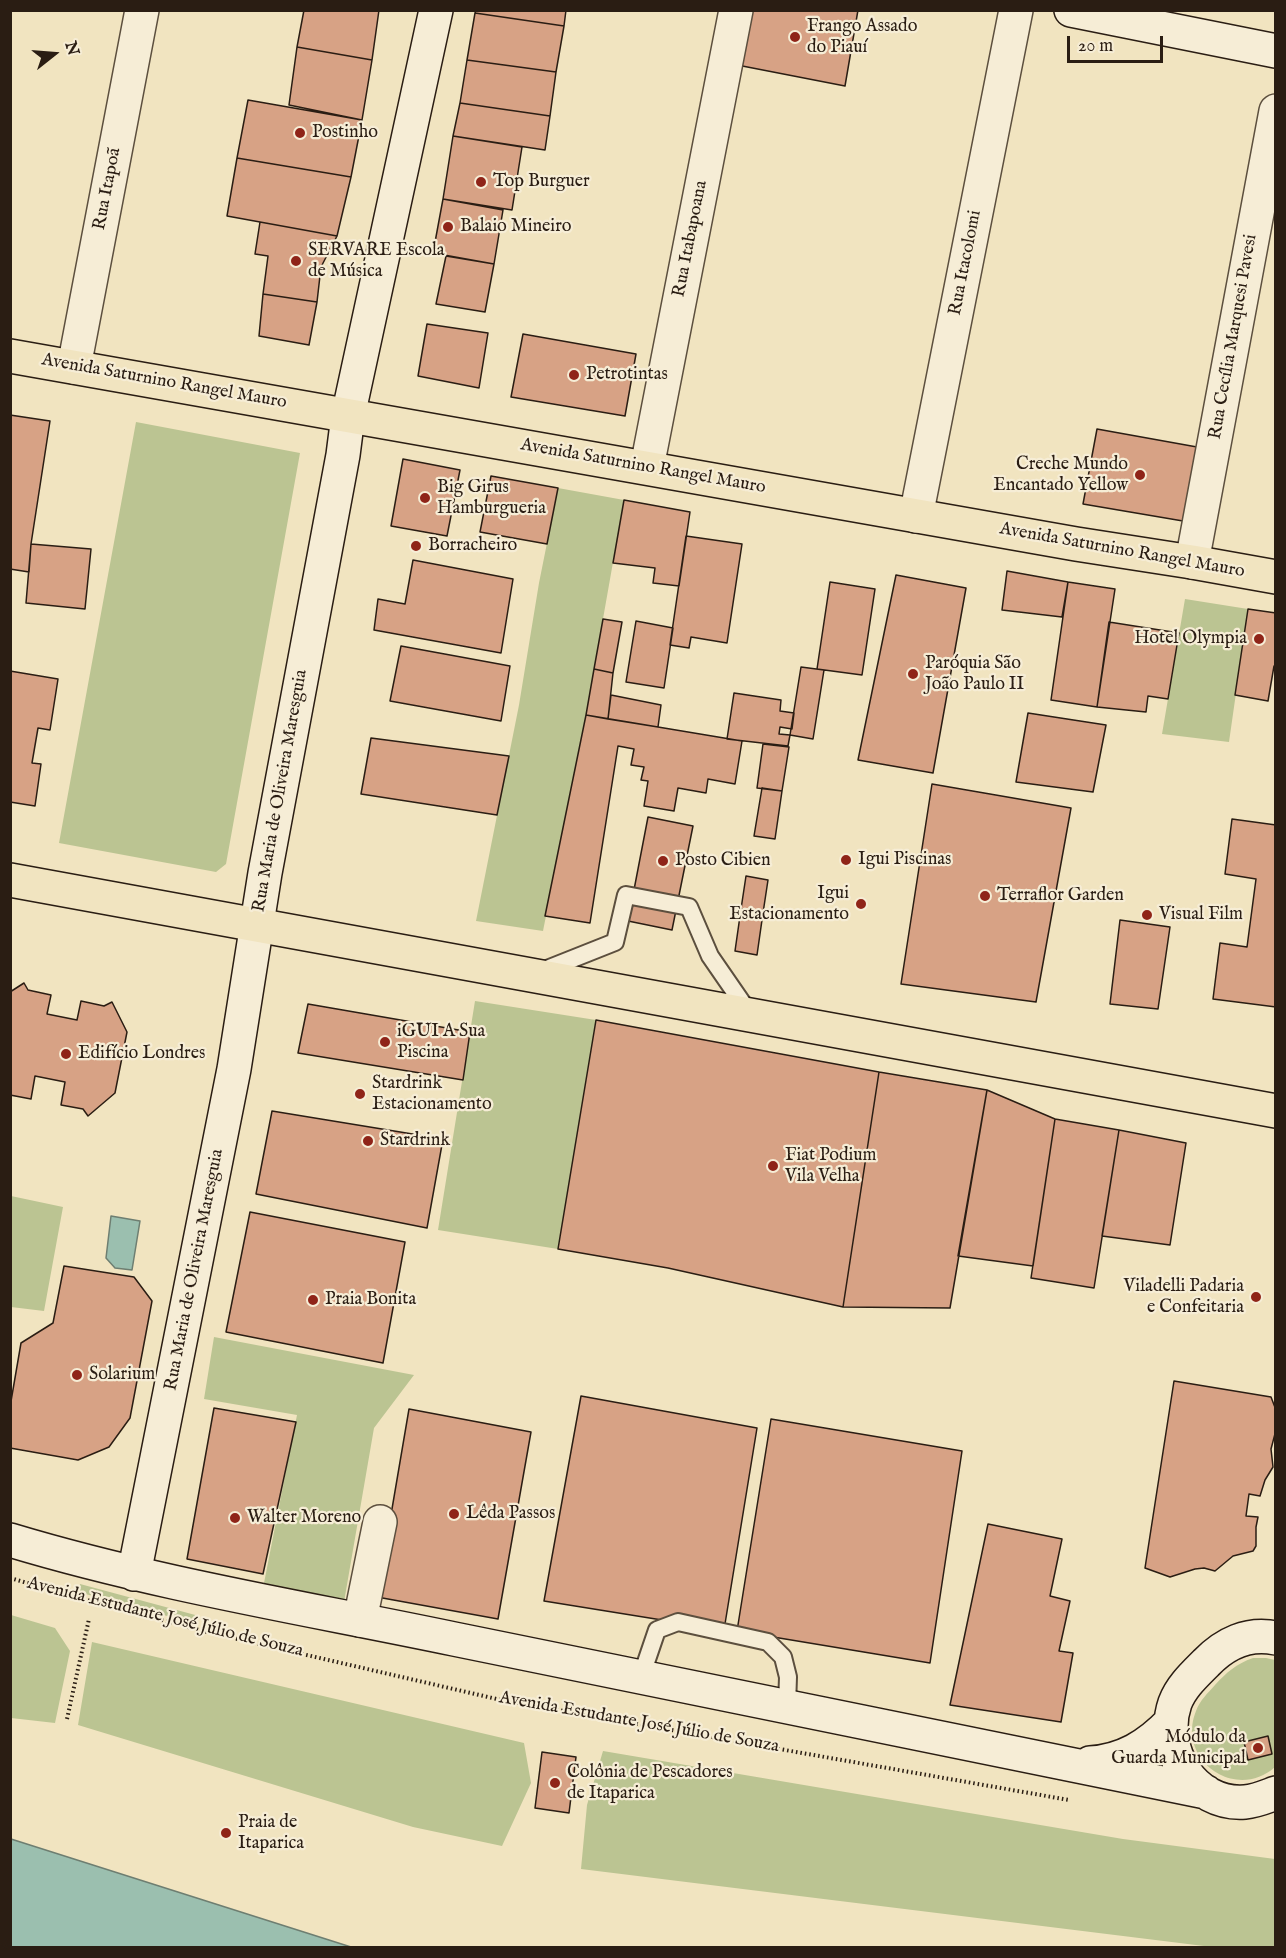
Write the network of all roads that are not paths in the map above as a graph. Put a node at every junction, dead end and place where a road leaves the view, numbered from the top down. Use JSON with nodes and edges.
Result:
{"nodes":[{"id":1,"x":142,"y":10,"type":"edge"},
{"id":2,"x":436,"y":10,"type":"edge"},
{"id":3,"x":736,"y":10,"type":"edge"},
{"id":4,"x":1016,"y":10,"type":"edge"},
{"id":5,"x":1071,"y":10,"type":"edge"},
{"id":6,"x":1275,"y":51,"type":"edge"},
{"id":7,"x":1275,"y":111,"type":"edge"},
{"id":8,"x":10,"y":356,"type":"edge"},
{"id":9,"x":74,"y":367,"type":"junction"},
{"id":10,"x":348,"y":416,"type":"junction"},
{"id":11,"x":647,"y":467,"type":"junction"},
{"id":12,"x":916,"y":516,"type":"junction"},
{"id":13,"x":1192,"y":562,"type":"junction"},
{"id":14,"x":1275,"y":577,"type":"edge"},
{"id":15,"x":10,"y":880,"type":"edge"},
{"id":16,"x":257,"y":925,"type":"junction"},
{"id":17,"x":533,"y":975,"type":"junction"},
{"id":18,"x":750,"y":1015,"type":"junction"},
{"id":19,"x":1275,"y":1111,"type":"edge"},
{"id":20,"x":380,"y":1522,"type":"dead end"},
{"id":21,"x":10,"y":1540,"type":"edge"},
{"id":22,"x":134,"y":1574,"type":"junction"},
{"id":23,"x":360,"y":1620,"type":"junction"},
{"id":24,"x":1275,"y":1638,"type":"edge"},
{"id":25,"x":641,"y":1677,"type":"junction"},
{"id":26,"x":787,"y":1706,"type":"junction"},
{"id":27,"x":1171,"y":1722,"type":"junction"},
{"id":28,"x":1059,"y":1761,"type":"junction"},
{"id":29,"x":1206,"y":1792,"type":"junction"},
{"id":30,"x":1275,"y":1793,"type":"edge"}],
"edges":[{"from":1,"to":9,"type":"street","name":"Rua Itapoã"},
{"from":2,"to":10,"type":"street","name":"Rua Maria de Oliveira Maresguia"},
{"from":3,"to":11,"type":"street","name":"Rua Itabapoana"},
{"from":4,"to":12,"type":"street","name":"Rua Itacolomi"},
{"from":5,"to":6,"type":"street"},
{"from":7,"to":13,"type":"street","name":"Rua Cecília Marquesi Pavesi"},
{"from":8,"to":9,"type":"main road","name":"Avenida Saturnino Rangel Mauro"},
{"from":9,"to":10,"type":"main road","name":"Avenida Saturnino Rangel Mauro"},
{"from":10,"to":11,"type":"main road","name":"Avenida Saturnino Rangel Mauro"},
{"from":10,"to":16,"type":"street","name":"Rua Maria de Oliveira Maresguia"},
{"from":11,"to":12,"type":"main road","name":"Avenida Saturnino Rangel Mauro"},
{"from":12,"to":13,"type":"main road","name":"Avenida Saturnino Rangel Mauro"},
{"from":13,"to":14,"type":"main road","name":"Avenida Saturnino Rangel Mauro"},
{"from":15,"to":16,"type":"main road"},
{"from":16,"to":17,"type":"main road"},
{"from":16,"to":22,"type":"street","name":"Rua Maria de Oliveira Maresguia"},
{"from":17,"to":18,"type":"main road"},
{"from":17,"to":18,"type":"lane"},
{"from":18,"to":19,"type":"main road"},
{"from":20,"to":23,"type":"street"},
{"from":21,"to":22,"type":"street","name":"Avenida Estudante José Júlio de Souza"},
{"from":22,"to":23,"type":"street","name":"Avenida Estudante José Júlio de Souza"},
{"from":23,"to":25,"type":"street","name":"Avenida Estudante José Júlio de Souza"},
{"from":24,"to":27,"type":"street"},
{"from":25,"to":26,"type":"street","name":"Avenida Estudante José Júlio de Souza"},
{"from":25,"to":26,"type":"lane"},
{"from":26,"to":28,"type":"street","name":"Avenida Estudante José Júlio de Souza"},
{"from":27,"to":28,"type":"street","name":"Avenida Estudante José Júlio de Souza"},
{"from":27,"to":29,"type":"street"},
{"from":28,"to":29,"type":"street","name":"Avenida Estudante José Júlio de Souza"},
{"from":29,"to":30,"type":"street","name":"Avenida Estudante José Júlio de Souza"}]}
